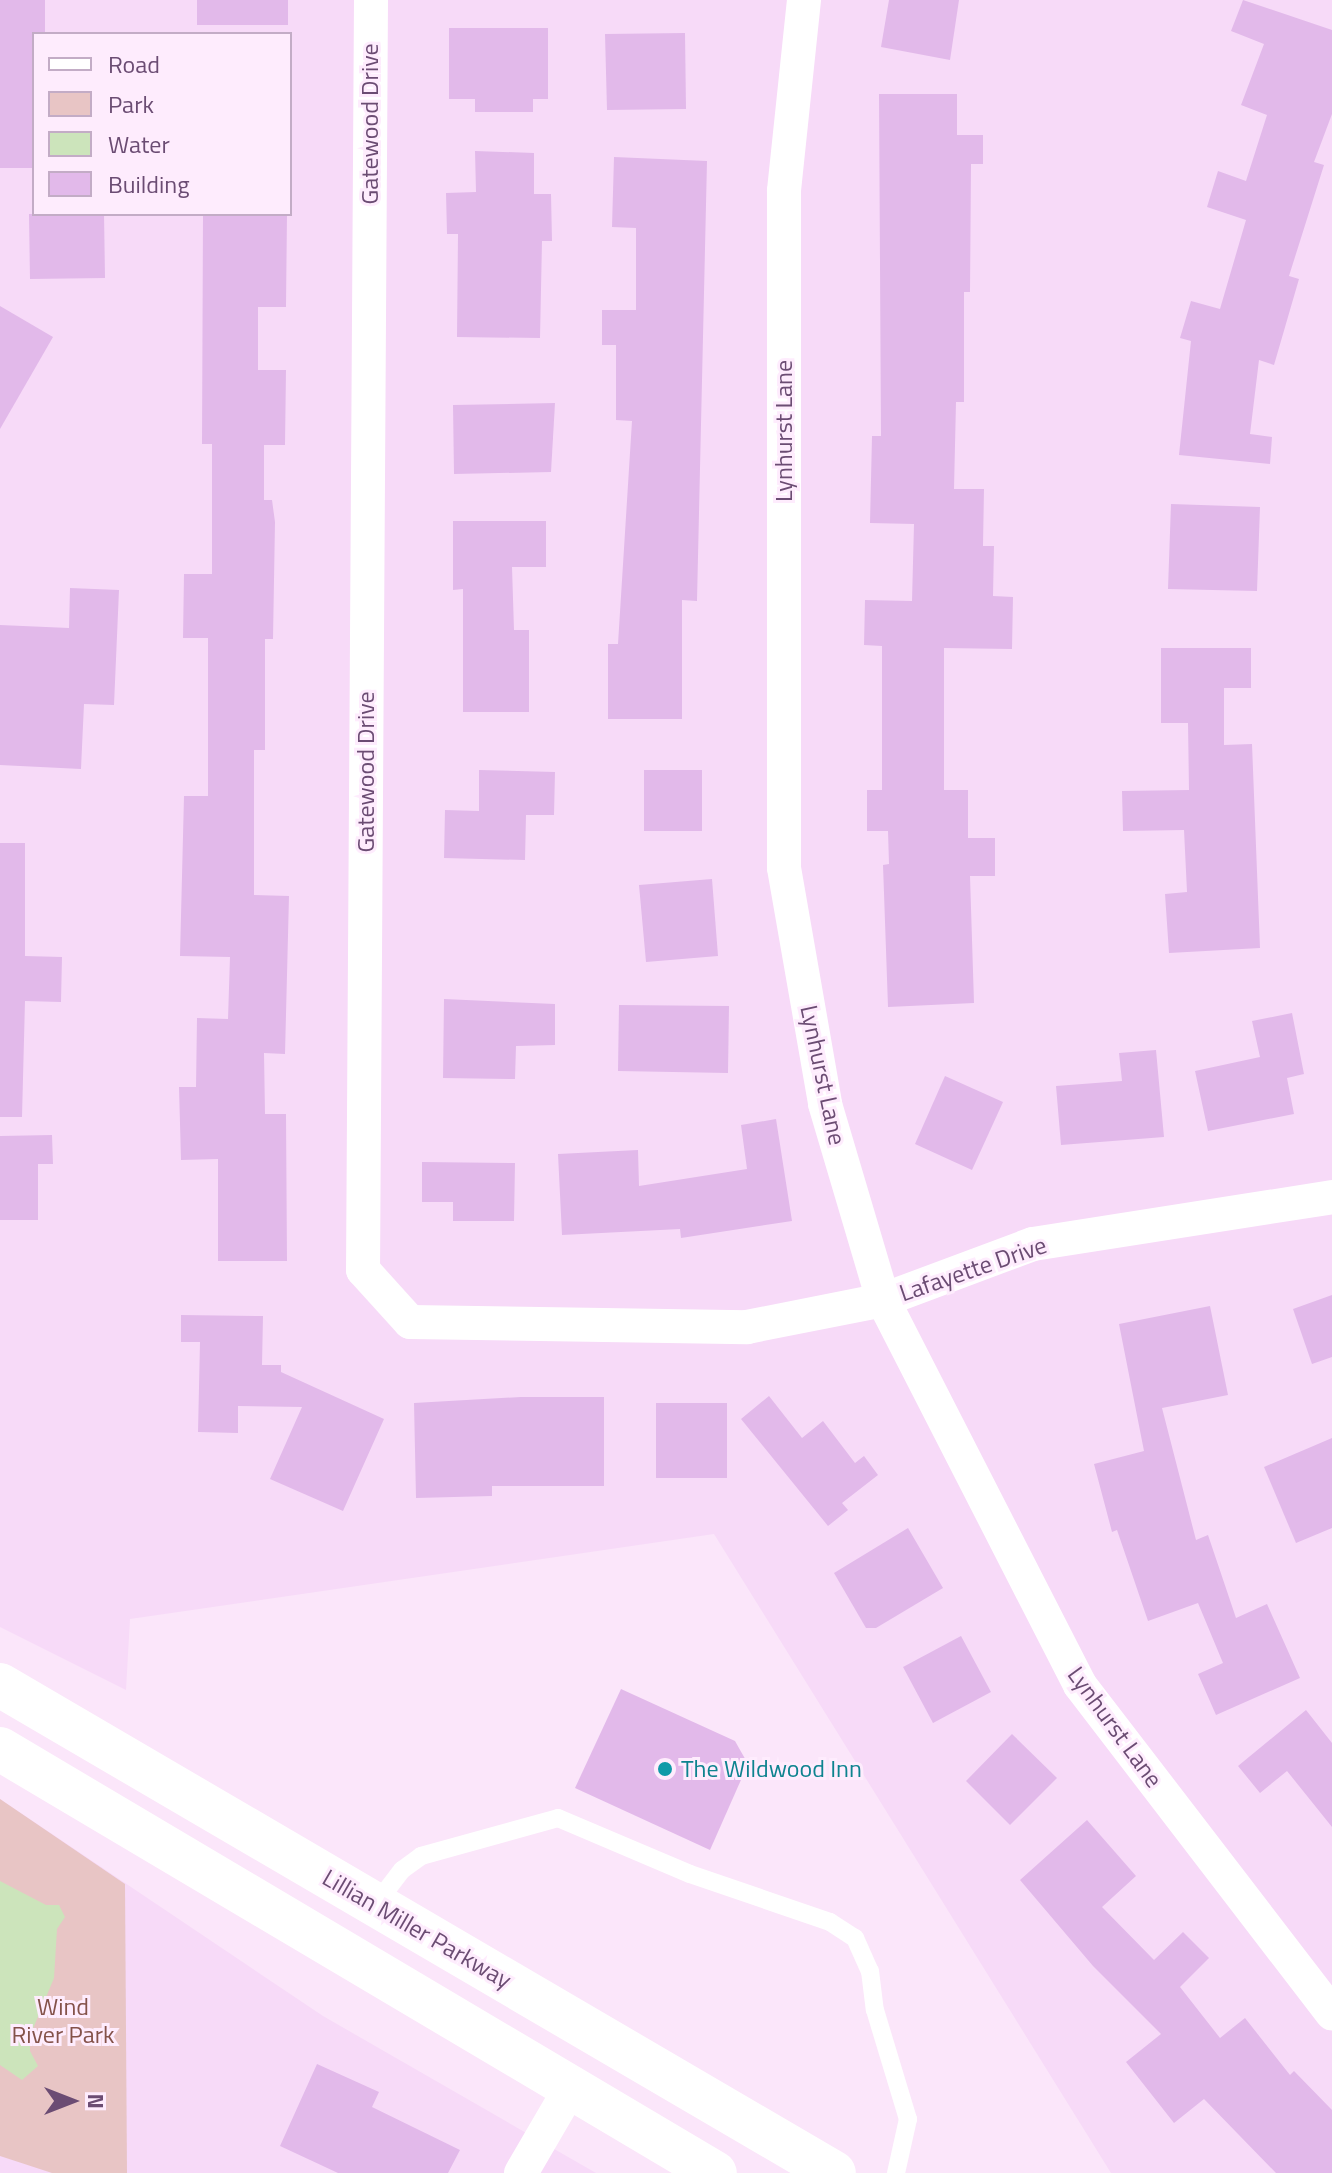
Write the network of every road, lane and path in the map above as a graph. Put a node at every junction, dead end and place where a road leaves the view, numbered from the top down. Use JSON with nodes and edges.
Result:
{"nodes":[{"id":1,"x":371,"y":0,"type":"edge"},
{"id":2,"x":804,"y":0,"type":"edge"},
{"id":3,"x":1332,"y":1197,"type":"edge"},
{"id":4,"x":883,"y":1300,"type":"junction"},
{"id":5,"x":613,"y":1325,"type":"joint"},
{"id":6,"x":0,"y":1685,"type":"edge"},
{"id":7,"x":0,"y":1749,"type":"edge"},
{"id":8,"x":375,"y":1905,"type":"junction"},
{"id":9,"x":1332,"y":2014,"type":"edge"},
{"id":10,"x":571,"y":2087,"type":"junction"},
{"id":11,"x":521,"y":2173,"type":"edge"},
{"id":12,"x":715,"y":2173,"type":"edge"},
{"id":13,"x":834,"y":2173,"type":"edge"},
{"id":14,"x":896,"y":2173,"type":"edge"}],
"edges":[{"from":1,"to":5,"type":"street","name":"Gatewood Drive"},
{"from":2,"to":4,"type":"street","name":"Lynhurst Lane"},
{"from":3,"to":4,"type":"street","name":"Lafayette Drive"},
{"from":4,"to":5,"type":"street","name":"Lafayette Drive"},
{"from":4,"to":9,"type":"street","name":"Lynhurst Lane"},
{"from":6,"to":8,"type":"main road","name":"Lillian Miller Parkway"},
{"from":7,"to":10,"type":"main road"},
{"from":8,"to":13,"type":"main road","name":"Lillian Miller Parkway"},
{"from":8,"to":14,"type":"lane"},
{"from":10,"to":11,"type":"street"},
{"from":10,"to":12,"type":"main road"}]}
